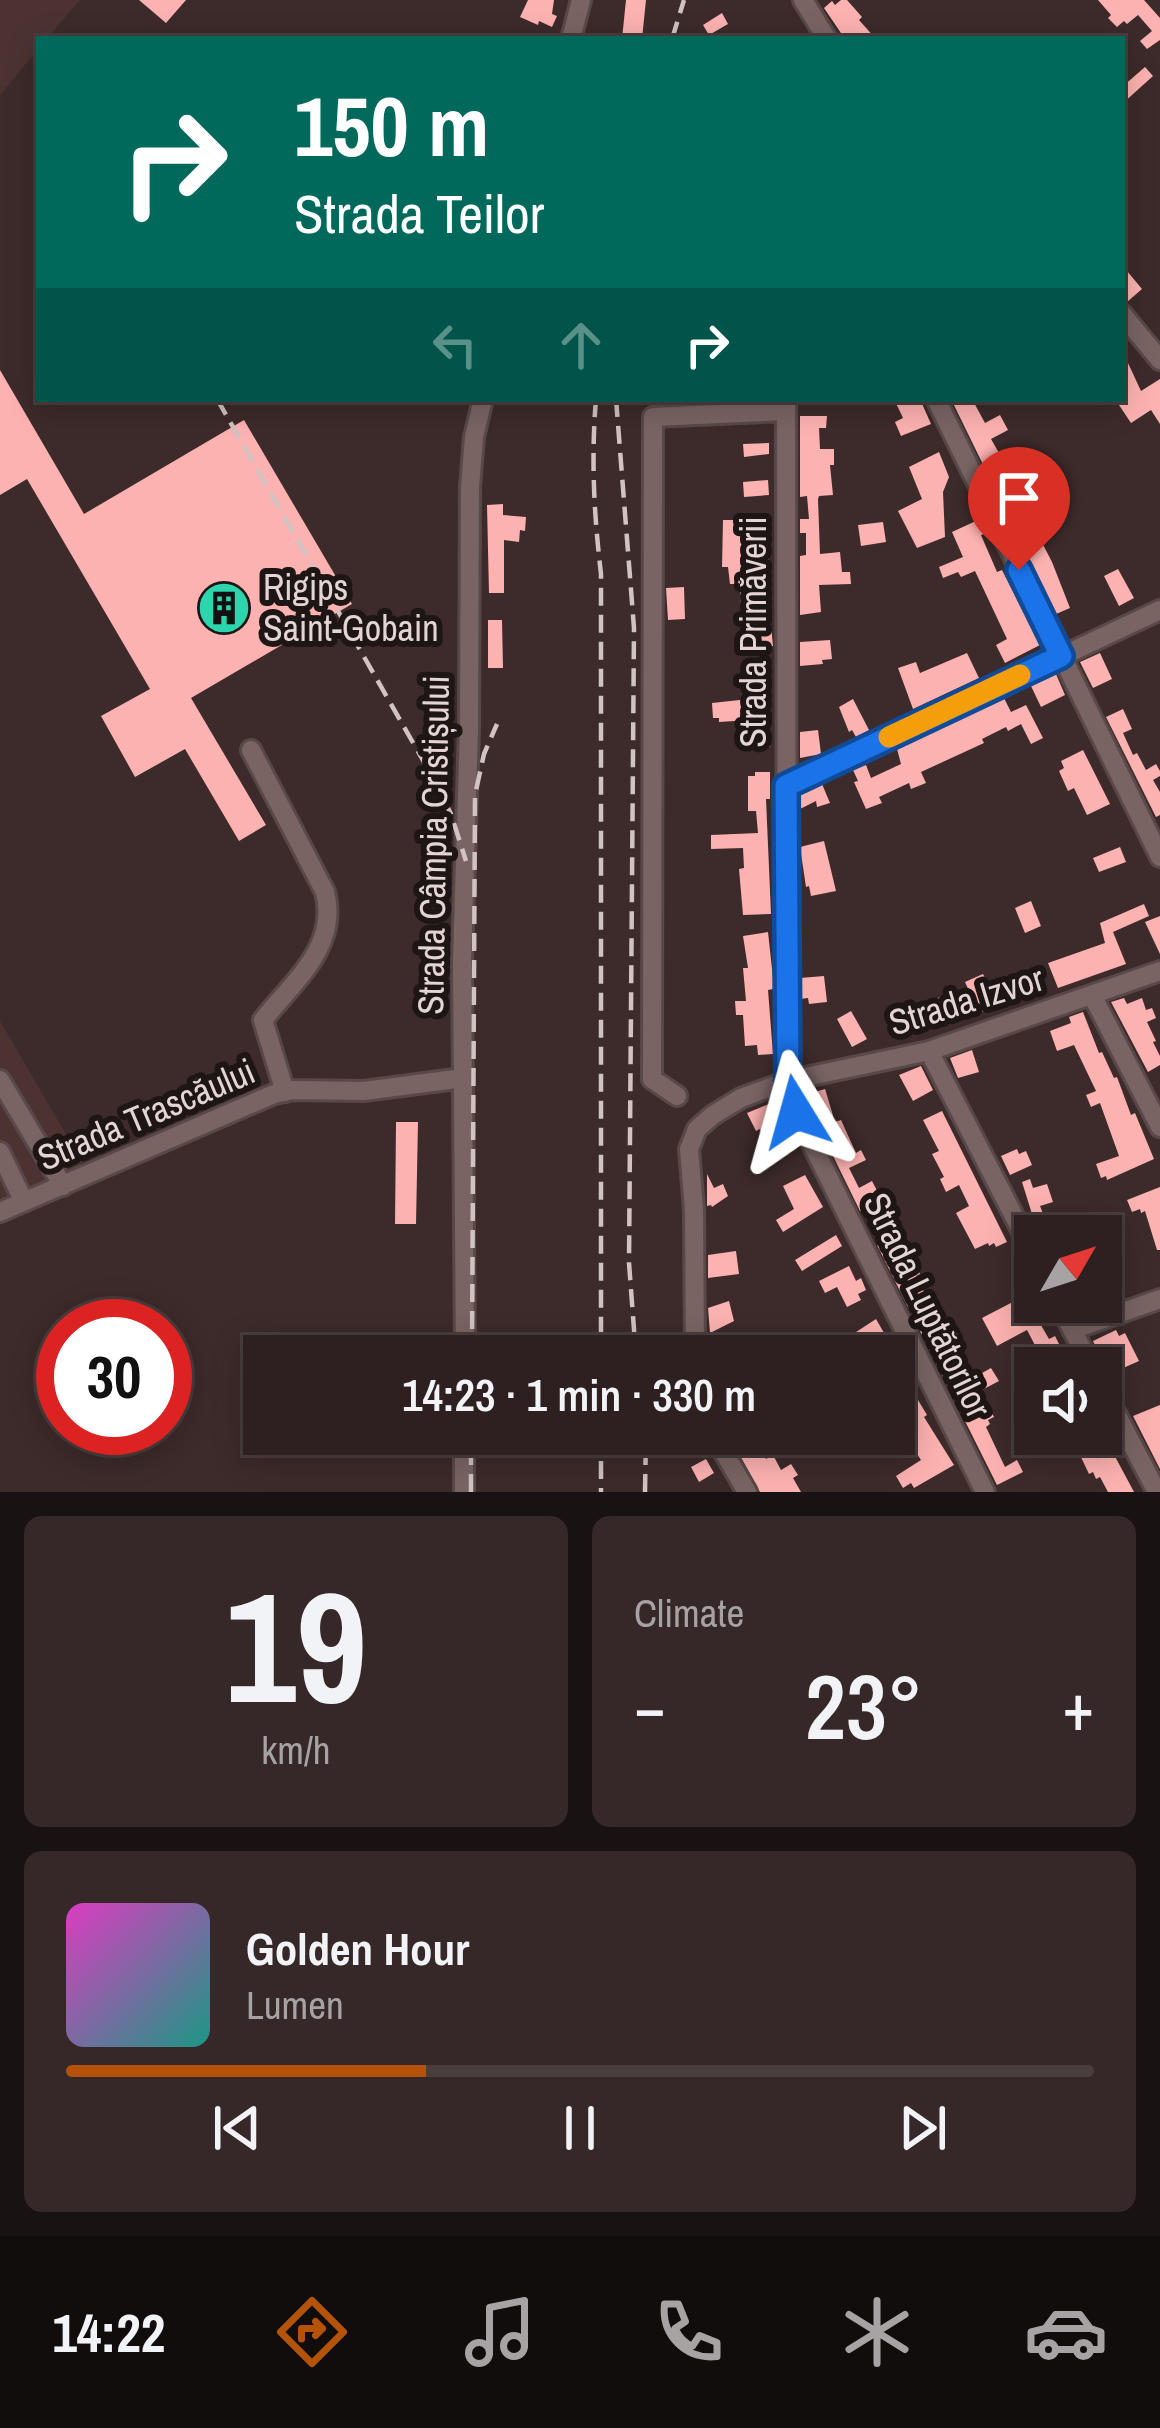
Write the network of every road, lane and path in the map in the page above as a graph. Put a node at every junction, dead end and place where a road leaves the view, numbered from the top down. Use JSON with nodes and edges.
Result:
{"nodes":[{"id":1,"x":580,"y":0,"type":"edge"},
{"id":2,"x":803,"y":0,"type":"edge"},
{"id":3,"x":572,"y":36,"type":"edge"},
{"id":4,"x":825,"y":36,"type":"edge"},
{"id":5,"x":1125,"y":318,"type":"edge"},
{"id":6,"x":1160,"y":359,"type":"edge"},
{"id":7,"x":482,"y":402,"type":"edge"},
{"id":8,"x":937,"y":402,"type":"edge"},
{"id":9,"x":786,"y":405,"type":"edge"},
{"id":10,"x":652,"y":408,"type":"edge"},
{"id":11,"x":1160,"y":610,"type":"edge"},
{"id":12,"x":1061,"y":656,"type":"junction"},
{"id":13,"x":250,"y":750,"type":"dead end"},
{"id":14,"x":786,"y":786,"type":"junction"},
{"id":15,"x":1160,"y":857,"type":"edge"},
{"id":16,"x":1160,"y":971,"type":"edge"},
{"id":17,"x":1092,"y":994,"type":"junction"},
{"id":18,"x":929,"y":1051,"type":"junction"},
{"id":19,"x":463,"y":1078,"type":"junction"},
{"id":20,"x":0,"y":1080,"type":"edge"},
{"id":21,"x":788,"y":1081,"type":"junction"},
{"id":22,"x":285,"y":1092,"type":"junction"},
{"id":23,"x":676,"y":1096,"type":"dead end"},
{"id":24,"x":1160,"y":1127,"type":"edge"},
{"id":25,"x":0,"y":1152,"type":"edge"},
{"id":26,"x":6,"y":1180,"type":"edge"},
{"id":27,"x":63,"y":1186,"type":"junction"},
{"id":28,"x":24,"y":1202,"type":"junction"},
{"id":29,"x":0,"y":1212,"type":"edge"},
{"id":30,"x":1014,"y":1216,"type":"edge"},
{"id":31,"x":1160,"y":1300,"type":"edge"},
{"id":32,"x":1068,"y":1323,"type":"edge"},
{"id":33,"x":1072,"y":1330,"type":"junction"},
{"id":34,"x":465,"y":1335,"type":"edge"},
{"id":35,"x":695,"y":1335,"type":"edge"},
{"id":36,"x":1081,"y":1347,"type":"edge"},
{"id":37,"x":1122,"y":1425,"type":"edge"},
{"id":38,"x":464,"y":1455,"type":"edge"},
{"id":39,"x":725,"y":1455,"type":"edge"},
{"id":40,"x":464,"y":1492,"type":"edge"},
{"id":41,"x":747,"y":1492,"type":"edge"},
{"id":42,"x":986,"y":1492,"type":"edge"},
{"id":43,"x":1157,"y":1492,"type":"edge"}],
"edges":[{"from":1,"to":3,"type":"street"},
{"from":2,"to":4,"type":"street"},
{"from":5,"to":6,"type":"street"},
{"from":7,"to":19,"type":"street","name":"Strada Câmpia Cristișului"},
{"from":8,"to":12,"type":"street"},
{"from":9,"to":10,"type":"street"},
{"from":9,"to":14,"type":"street","name":"Strada Primăverii"},
{"from":10,"to":23,"type":"street"},
{"from":11,"to":12,"type":"street"},
{"from":12,"to":14,"type":"street"},
{"from":12,"to":15,"type":"street"},
{"from":13,"to":22,"type":"street"},
{"from":14,"to":21,"type":"street","name":"Strada Primăverii"},
{"from":16,"to":17,"type":"street","name":"Strada Izvor"},
{"from":17,"to":18,"type":"street","name":"Strada Izvor"},
{"from":17,"to":24,"type":"street"},
{"from":18,"to":21,"type":"street","name":"Strada Izvor"},
{"from":18,"to":30,"type":"street"},
{"from":19,"to":22,"type":"street","name":"Strada Trascăului"},
{"from":19,"to":34,"type":"street","name":"Strada Câmpia Cristișului"},
{"from":20,"to":27,"type":"street"},
{"from":21,"to":35,"type":"street","name":"Strada Izvor"},
{"from":21,"to":42,"type":"street","name":"Strada Luptătorilor"},
{"from":22,"to":27,"type":"street","name":"Strada Trascăului"},
{"from":25,"to":26,"type":"street"},
{"from":26,"to":28,"type":"street"},
{"from":27,"to":28,"type":"street","name":"Strada Trascăului"},
{"from":28,"to":29,"type":"street","name":"Strada Trascăului"},
{"from":31,"to":33,"type":"street"},
{"from":32,"to":33,"type":"street"},
{"from":33,"to":36,"type":"street"},
{"from":37,"to":43,"type":"street"},
{"from":38,"to":40,"type":"street"},
{"from":39,"to":41,"type":"street"}]}
